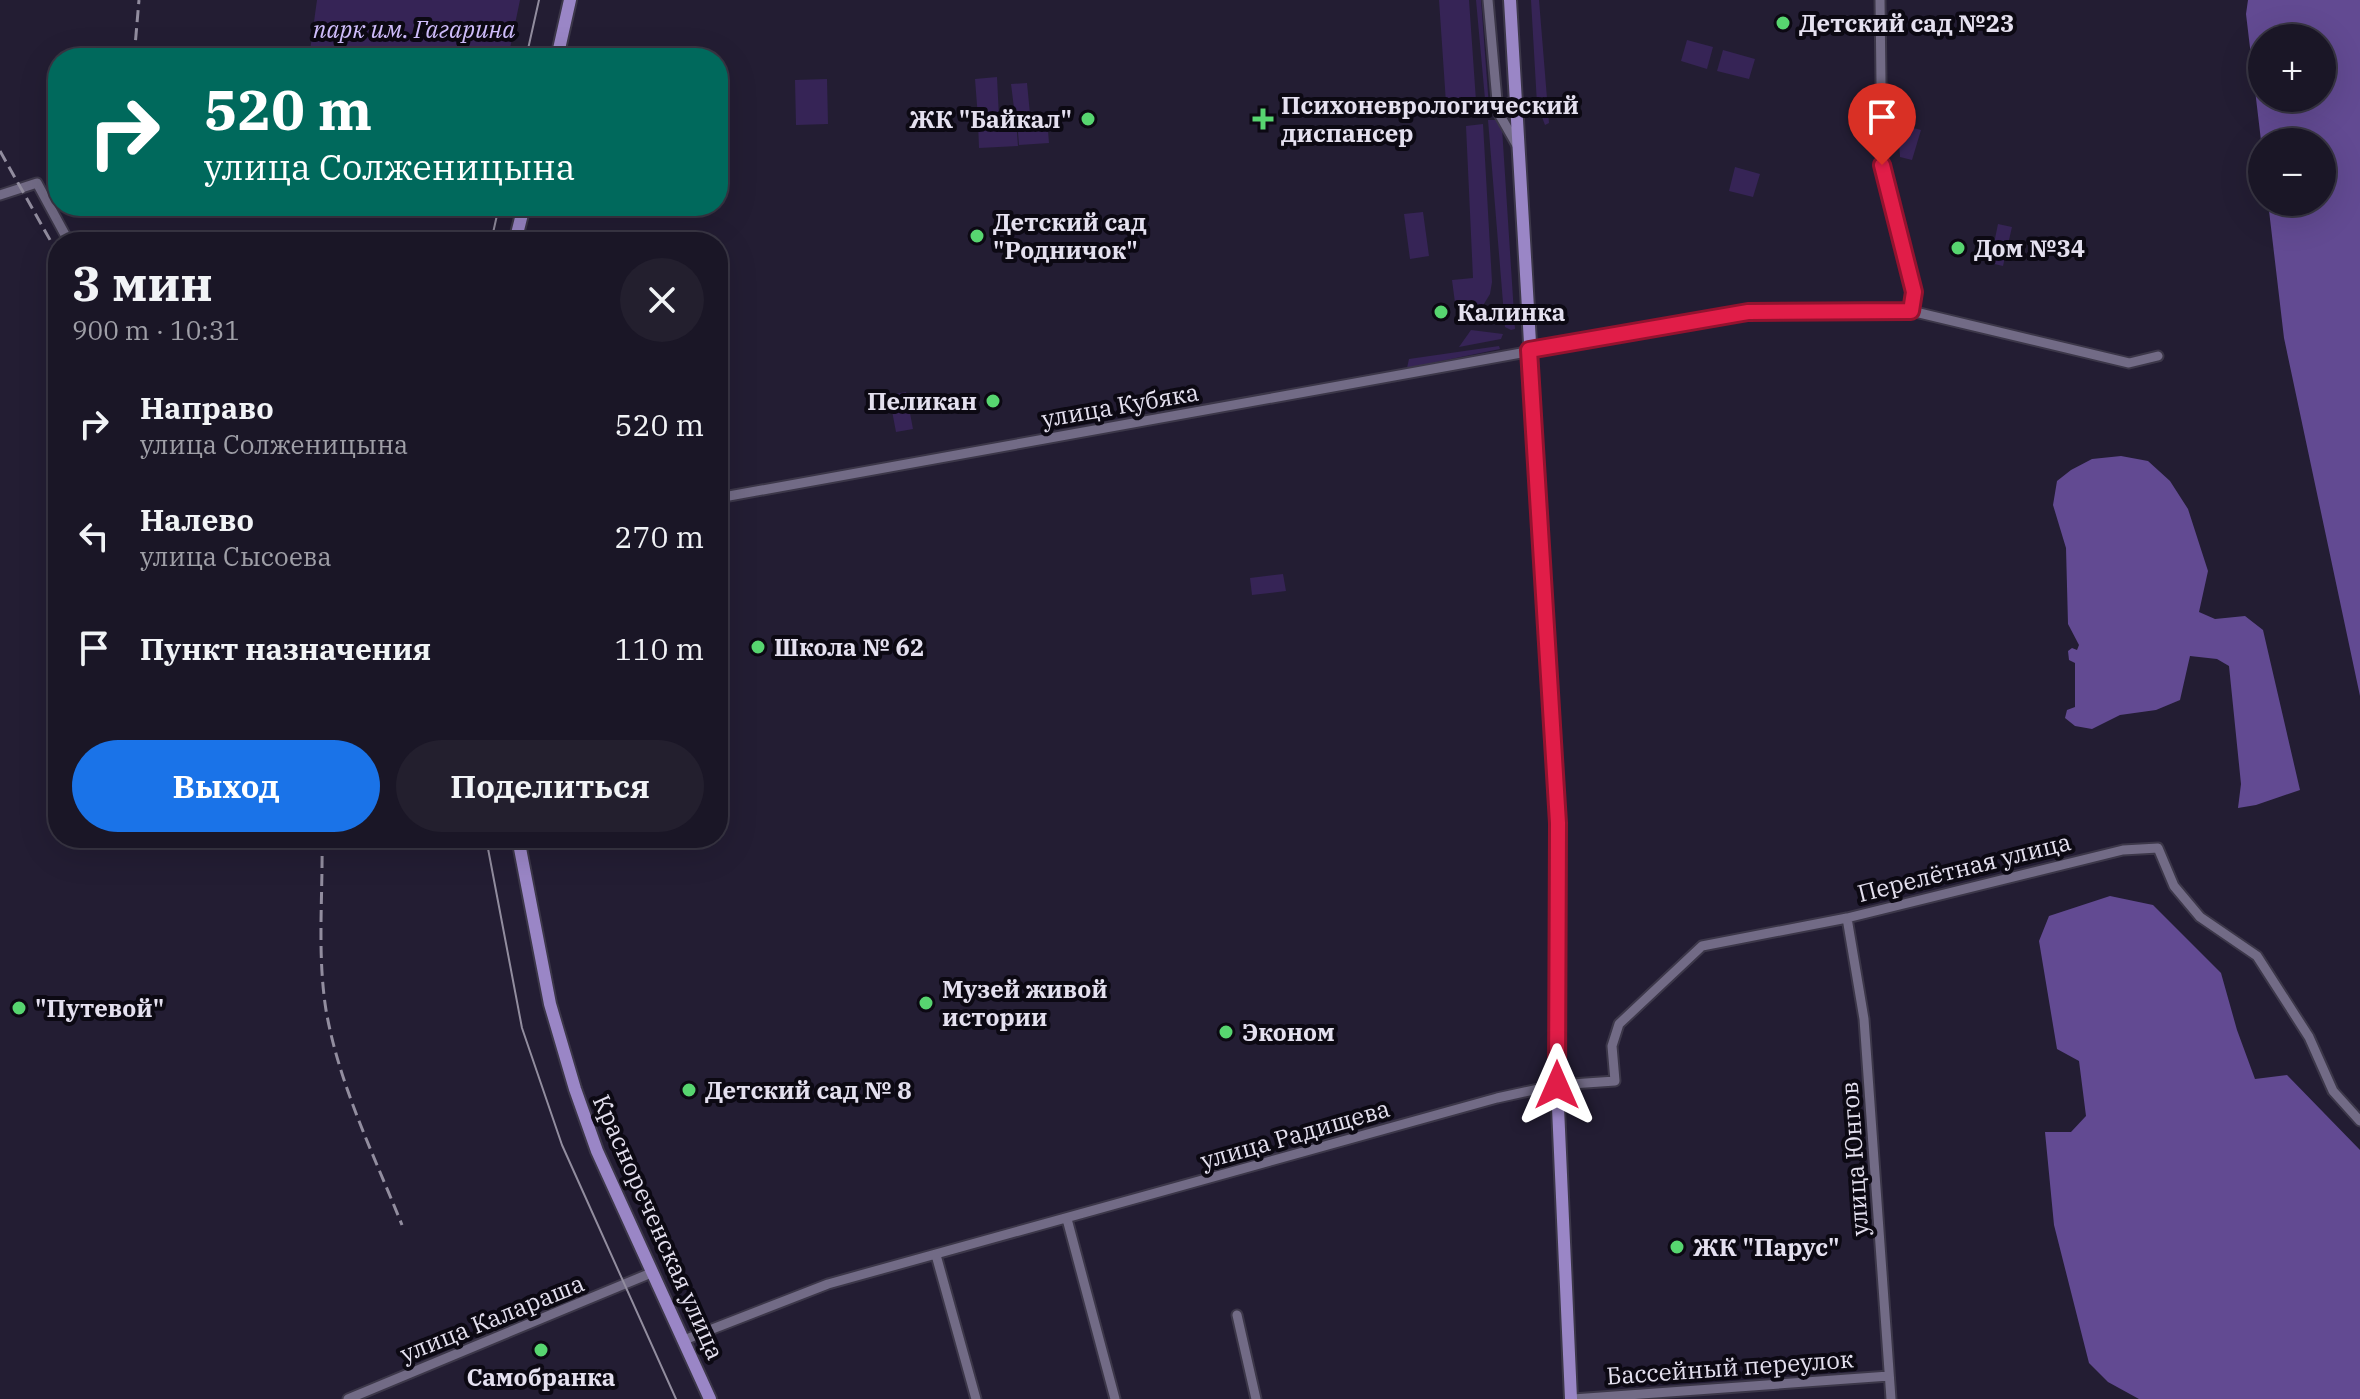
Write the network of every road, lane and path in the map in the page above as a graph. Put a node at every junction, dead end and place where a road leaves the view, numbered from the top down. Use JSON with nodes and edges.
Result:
{"nodes":[{"id":1,"x":570,"y":0,"type":"edge"},
{"id":2,"x":1488,"y":0,"type":"edge"},
{"id":3,"x":1510,"y":0,"type":"edge"},
{"id":4,"x":1880,"y":0,"type":"edge"},
{"id":5,"x":559,"y":48,"type":"edge"},
{"id":6,"x":1518,"y":148,"type":"junction"},
{"id":7,"x":0,"y":195,"type":"edge"},
{"id":8,"x":48,"y":203,"type":"edge"},
{"id":9,"x":1911,"y":311,"type":"junction"},
{"id":10,"x":1529,"y":350,"type":"junction"},
{"id":11,"x":2158,"y":356,"type":"dead end"},
{"id":12,"x":728,"y":496,"type":"edge"},
{"id":13,"x":520,"y":848,"type":"edge"},
{"id":14,"x":1847,"y":918,"type":"junction"},
{"id":15,"x":1557,"y":1085,"type":"junction"},
{"id":16,"x":2360,"y":1121,"type":"edge"},
{"id":17,"x":1067,"y":1219,"type":"junction"},
{"id":18,"x":936,"y":1255,"type":"junction"},
{"id":19,"x":651,"y":1273,"type":"junction"},
{"id":20,"x":1237,"y":1315,"type":"dead end"},
{"id":21,"x":684,"y":1340,"type":"junction"},
{"id":22,"x":1889,"y":1376,"type":"junction"},
{"id":23,"x":348,"y":1399,"type":"edge"},
{"id":24,"x":710,"y":1399,"type":"edge"},
{"id":25,"x":976,"y":1399,"type":"edge"},
{"id":26,"x":1115,"y":1399,"type":"edge"},
{"id":27,"x":1256,"y":1399,"type":"edge"},
{"id":28,"x":1572,"y":1399,"type":"edge"},
{"id":29,"x":1891,"y":1399,"type":"edge"}],
"edges":[{"from":1,"to":5,"type":"main road"},
{"from":2,"to":6,"type":"street"},
{"from":3,"to":6,"type":"main road"},
{"from":4,"to":9,"type":"street"},
{"from":6,"to":10,"type":"main road"},
{"from":7,"to":8,"type":"street"},
{"from":9,"to":10,"type":"street","name":"улица Кубяка"},
{"from":9,"to":11,"type":"street","name":"улица Кубяка"},
{"from":10,"to":12,"type":"street","name":"улица Кубяка"},
{"from":10,"to":15,"type":"main road"},
{"from":13,"to":19,"type":"main road","name":"Краснореченская улица"},
{"from":14,"to":15,"type":"street","name":"улица Радищева"},
{"from":14,"to":16,"type":"street","name":"Перелётная улица"},
{"from":14,"to":22,"type":"street","name":"улица Юнгов"},
{"from":15,"to":17,"type":"street","name":"улица Радищева"},
{"from":15,"to":28,"type":"main road"},
{"from":17,"to":18,"type":"street","name":"улица Радищева"},
{"from":17,"to":26,"type":"street"},
{"from":18,"to":21,"type":"street","name":"улица Радищева"},
{"from":18,"to":25,"type":"street"},
{"from":19,"to":21,"type":"main road","name":"Краснореченская улица"},
{"from":19,"to":23,"type":"street","name":"улица Калараша"},
{"from":20,"to":27,"type":"street"},
{"from":21,"to":24,"type":"main road","name":"Краснореченская улица"},
{"from":22,"to":28,"type":"street","name":"Бассейный переулок"},
{"from":22,"to":29,"type":"street","name":"улица Юнгов"}]}
